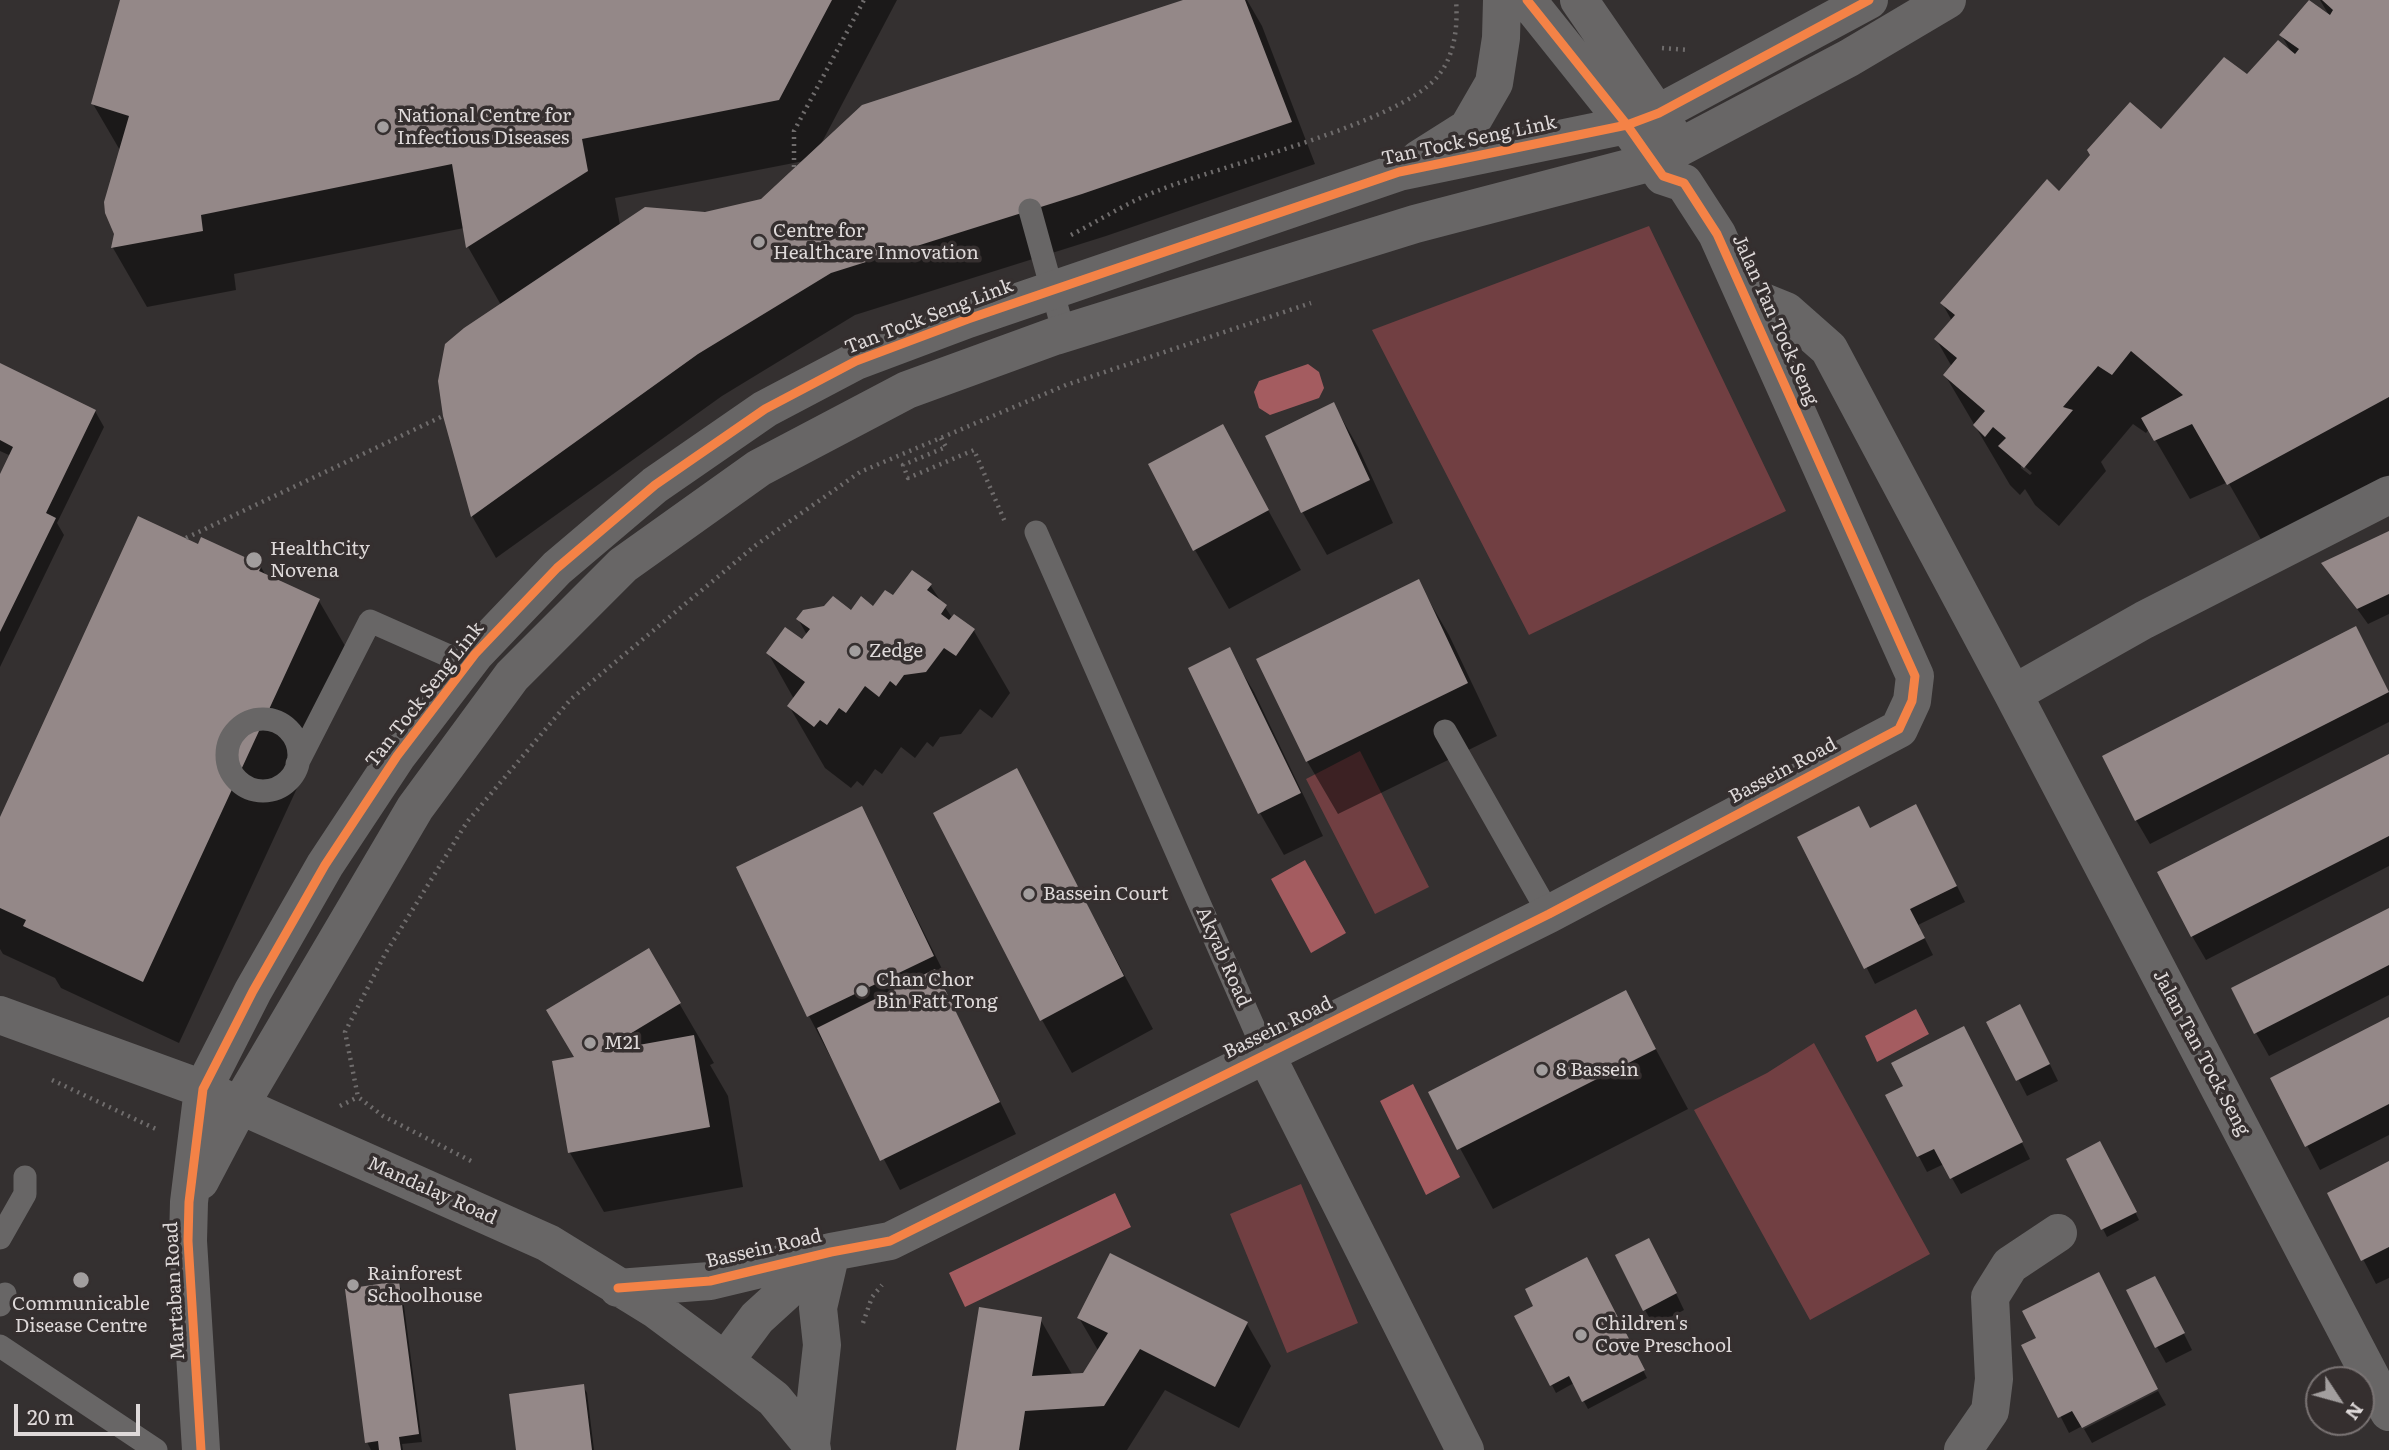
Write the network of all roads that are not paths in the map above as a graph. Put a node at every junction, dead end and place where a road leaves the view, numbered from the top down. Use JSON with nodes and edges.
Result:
{"nodes":[{"id":1,"x":1502,"y":0,"type":"edge"},
{"id":2,"x":1527,"y":0,"type":"edge"},
{"id":3,"x":1579,"y":0,"type":"edge"},
{"id":4,"x":1868,"y":0,"type":"edge"},
{"id":5,"x":1947,"y":0,"type":"edge"},
{"id":6,"x":1643,"y":119,"type":"junction"},
{"id":7,"x":1672,"y":165,"type":"junction"},
{"id":8,"x":1399,"y":172,"type":"junction"},
{"id":9,"x":1030,"y":210,"type":"dead end"},
{"id":10,"x":1052,"y":291,"type":"junction"},
{"id":11,"x":1744,"y":294,"type":"junction"},
{"id":12,"x":1064,"y":333,"type":"junction"},
{"id":13,"x":2389,"y":495,"type":"edge"},
{"id":14,"x":1036,"y":532,"type":"dead end"},
{"id":15,"x":467,"y":664,"type":"junction"},
{"id":16,"x":2014,"y":694,"type":"junction"},
{"id":17,"x":1912,"y":701,"type":"joint"},
{"id":18,"x":1445,"y":731,"type":"dead end"},
{"id":19,"x":297,"y":764,"type":"dead end"},
{"id":20,"x":1549,"y":915,"type":"junction"},
{"id":21,"x":0,"y":1015,"type":"edge"},
{"id":22,"x":1265,"y":1053,"type":"junction"},
{"id":23,"x":203,"y":1089,"type":"junction"},
{"id":24,"x":240,"y":1105,"type":"junction"},
{"id":25,"x":25,"y":1177,"type":"dead end"},
{"id":26,"x":189,"y":1202,"type":"junction"},
{"id":27,"x":2058,"y":1233,"type":"dead end"},
{"id":28,"x":0,"y":1238,"type":"edge"},
{"id":29,"x":831,"y":1252,"type":"junction"},
{"id":30,"x":618,"y":1288,"type":"junction"},
{"id":31,"x":0,"y":1346,"type":"edge"},
{"id":32,"x":726,"y":1361,"type":"junction"},
{"id":33,"x":2389,"y":1412,"type":"edge"},
{"id":34,"x":812,"y":1447,"type":"edge"},
{"id":35,"x":156,"y":1450,"type":"edge"},
{"id":36,"x":201,"y":1450,"type":"edge"},
{"id":37,"x":1465,"y":1450,"type":"edge"},
{"id":38,"x":1963,"y":1450,"type":"edge"}],
"edges":[{"from":1,"to":8,"type":"street","name":"Tan Tock Seng Link"},
{"from":2,"to":6,"type":"street","name":"Jalan Tan Tock Seng"},
{"from":3,"to":6,"type":"street","name":"Jalan Tan Tock Seng"},
{"from":4,"to":6,"type":"street","name":"Tan Tock Seng Link"},
{"from":5,"to":7,"type":"street"},
{"from":6,"to":7,"type":"street","name":"Jalan Tan Tock Seng"},
{"from":6,"to":8,"type":"street","name":"Tan Tock Seng Link"},
{"from":7,"to":11,"type":"street","name":"Jalan Tan Tock Seng"},
{"from":7,"to":12,"type":"street"},
{"from":8,"to":10,"type":"street","name":"Tan Tock Seng Link"},
{"from":9,"to":10,"type":"lane"},
{"from":10,"to":12,"type":"lane"},
{"from":10,"to":15,"type":"street","name":"Tan Tock Seng Link"},
{"from":11,"to":16,"type":"street","name":"Jalan Tan Tock Seng"},
{"from":11,"to":17,"type":"street","name":"Jalan Tan Tock Seng"},
{"from":12,"to":24,"type":"street"},
{"from":13,"to":16,"type":"street"},
{"from":14,"to":22,"type":"lane","name":"Akyab Road"},
{"from":15,"to":19,"type":"lane"},
{"from":15,"to":23,"type":"street","name":"Tan Tock Seng Link"},
{"from":16,"to":33,"type":"street","name":"Jalan Tan Tock Seng"},
{"from":17,"to":20,"type":"street","name":"Bassein Road"},
{"from":18,"to":20,"type":"lane"},
{"from":20,"to":22,"type":"street","name":"Bassein Road"},
{"from":21,"to":23,"type":"street","name":"Mandalay Road"},
{"from":22,"to":29,"type":"street","name":"Bassein Road"},
{"from":22,"to":37,"type":"street","name":"Akyab Road"},
{"from":23,"to":24,"type":"street","name":"Mandalay Road"},
{"from":23,"to":26,"type":"street","name":"Martaban Road"},
{"from":24,"to":26,"type":"street","name":"Martaban Road"},
{"from":24,"to":30,"type":"street","name":"Mandalay Road"},
{"from":25,"to":28,"type":"lane"},
{"from":26,"to":36,"type":"street","name":"Martaban Road"},
{"from":27,"to":38,"type":"street"},
{"from":29,"to":30,"type":"street","name":"Bassein Road"},
{"from":29,"to":32,"type":"street","name":"Bassein Road"},
{"from":29,"to":34,"type":"street","name":"Bassein Road"},
{"from":30,"to":32,"type":"street","name":"Mandalay Road"},
{"from":31,"to":35,"type":"lane"},
{"from":32,"to":34,"type":"street","name":"Mandalay Road"}]}
